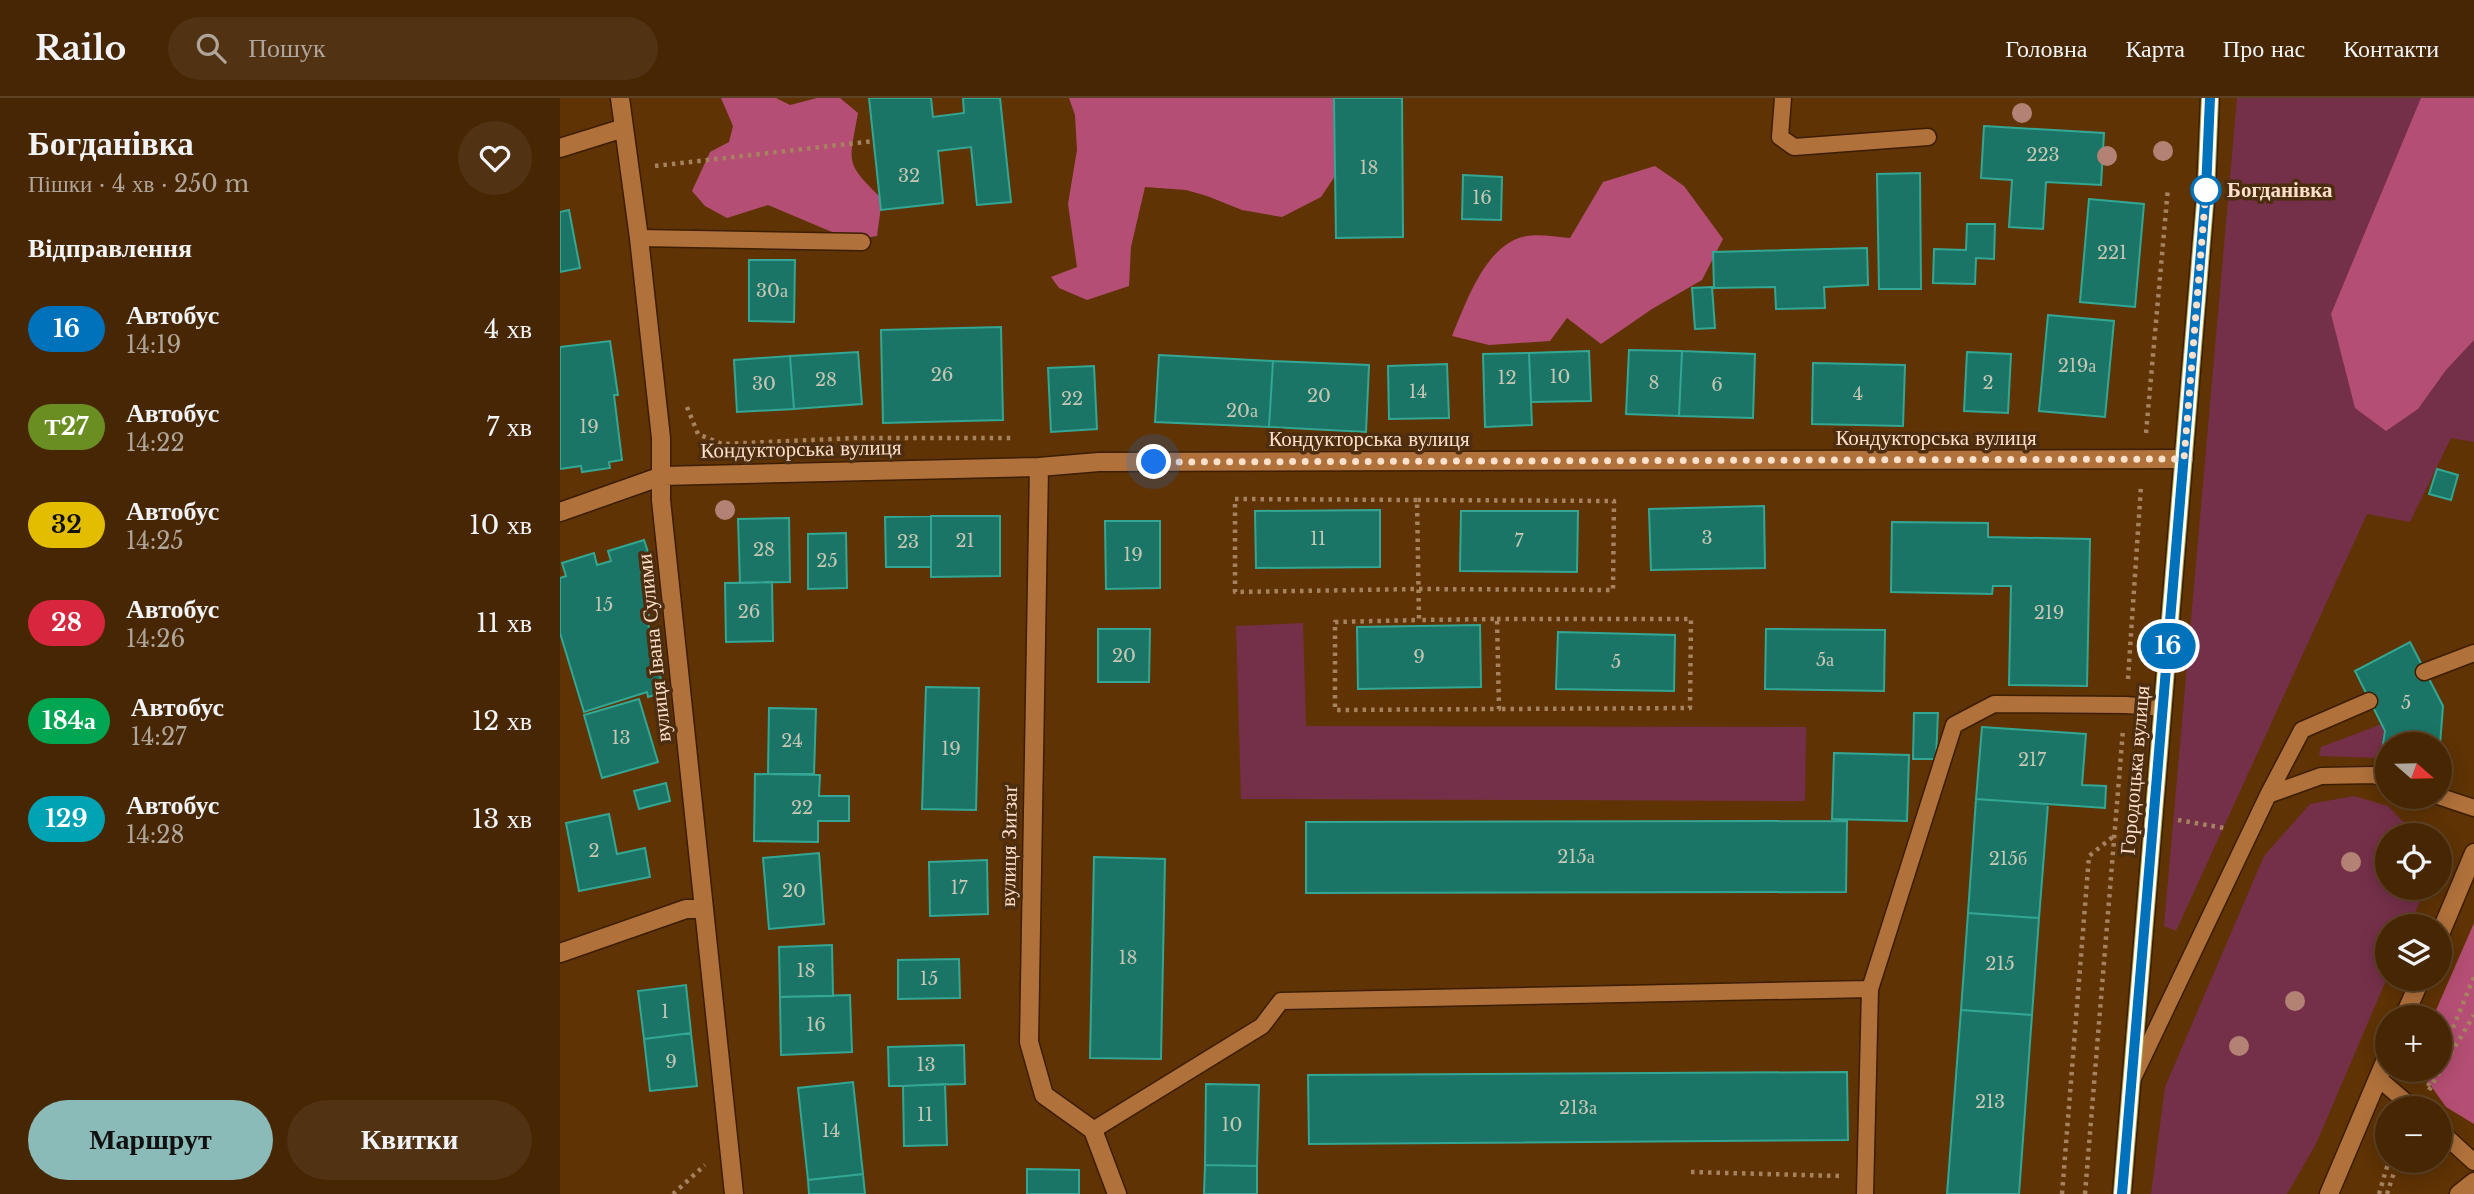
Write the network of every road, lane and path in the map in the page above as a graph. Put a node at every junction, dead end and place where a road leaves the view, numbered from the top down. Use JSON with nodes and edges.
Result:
{"nodes":[{"id":1,"x":620,"y":98,"type":"edge"},
{"id":2,"x":1783,"y":98,"type":"edge"},
{"id":3,"x":2210,"y":98,"type":"edge"},
{"id":4,"x":624,"y":128,"type":"junction"},
{"id":5,"x":1928,"y":137,"type":"dead end"},
{"id":6,"x":874,"y":141,"type":"dead end"},
{"id":7,"x":560,"y":148,"type":"edge"},
{"id":8,"x":652,"y":156,"type":"dead end"},
{"id":9,"x":653,"y":166,"type":"junction"},
{"id":10,"x":654,"y":178,"type":"dead end"},
{"id":11,"x":2168,"y":188,"type":"dead end"},
{"id":12,"x":639,"y":238,"type":"junction"},
{"id":13,"x":862,"y":242,"type":"dead end"},
{"id":14,"x":686,"y":405,"type":"dead end"},
{"id":15,"x":1018,"y":438,"type":"dead end"},
{"id":16,"x":2145,"y":441,"type":"dead end"},
{"id":17,"x":2184,"y":459,"type":"junction"},
{"id":18,"x":1039,"y":467,"type":"junction"},
{"id":19,"x":662,"y":475,"type":"junction"},
{"id":20,"x":2141,"y":478,"type":"dead end"},
{"id":21,"x":1418,"y":500,"type":"junction"},
{"id":22,"x":560,"y":512,"type":"edge"},
{"id":23,"x":1418,"y":589,"type":"junction"},
{"id":24,"x":1497,"y":619,"type":"junction"},
{"id":25,"x":1419,"y":620,"type":"junction"},
{"id":26,"x":2474,"y":653,"type":"edge"},
{"id":27,"x":2129,"y":664,"type":"dead end"},
{"id":28,"x":2424,"y":672,"type":"dead end"},
{"id":29,"x":2369,"y":701,"type":"dead end"},
{"id":30,"x":2163,"y":708,"type":"junction"},
{"id":31,"x":1499,"y":709,"type":"junction"},
{"id":32,"x":2124,"y":723,"type":"dead end"},
{"id":33,"x":2375,"y":775,"type":"edge"},
{"id":34,"x":2268,"y":795,"type":"junction"},
{"id":35,"x":2452,"y":801,"type":"edge"},
{"id":36,"x":2474,"y":808,"type":"edge"},
{"id":37,"x":2174,"y":820,"type":"dead end"},
{"id":38,"x":2250,"y":832,"type":"junction"},
{"id":39,"x":2114,"y":835,"type":"junction"},
{"id":40,"x":2474,"y":853,"type":"edge"},
{"id":41,"x":704,"y":909,"type":"junction"},
{"id":42,"x":2448,"y":914,"type":"edge"},
{"id":43,"x":560,"y":953,"type":"edge"},
{"id":44,"x":2474,"y":977,"type":"edge"},
{"id":45,"x":1870,"y":989,"type":"junction"},
{"id":46,"x":2474,"y":1016,"type":"edge"},
{"id":47,"x":2452,"y":1030,"type":"edge"},
{"id":48,"x":2452,"y":1051,"type":"edge"},
{"id":49,"x":2132,"y":1080,"type":"junction"},
{"id":50,"x":2376,"y":1082,"type":"edge"},
{"id":51,"x":2384,"y":1082,"type":"edge"},
{"id":52,"x":2431,"y":1082,"type":"edge"},
{"id":53,"x":2433,"y":1082,"type":"edge"},
{"id":54,"x":2399,"y":1096,"type":"edge"},
{"id":55,"x":1093,"y":1130,"type":"junction"},
{"id":56,"x":2452,"y":1142,"type":"edge"},
{"id":57,"x":709,"y":1162,"type":"dead end"},
{"id":58,"x":2474,"y":1162,"type":"edge"},
{"id":59,"x":1691,"y":1172,"type":"dead end"},
{"id":60,"x":2385,"y":1173,"type":"edge"},
{"id":61,"x":2394,"y":1173,"type":"edge"},
{"id":62,"x":1864,"y":1177,"type":"junction"},
{"id":63,"x":2474,"y":1182,"type":"edge"},
{"id":64,"x":673,"y":1194,"type":"edge"},
{"id":65,"x":734,"y":1194,"type":"edge"},
{"id":66,"x":1117,"y":1194,"type":"edge"},
{"id":67,"x":1865,"y":1194,"type":"edge"},
{"id":68,"x":2062,"y":1194,"type":"edge"},
{"id":69,"x":2085,"y":1194,"type":"edge"},
{"id":70,"x":2122,"y":1194,"type":"edge"},
{"id":71,"x":2329,"y":1194,"type":"edge"},
{"id":72,"x":2379,"y":1194,"type":"edge"},
{"id":73,"x":2387,"y":1194,"type":"edge"},
{"id":74,"x":2459,"y":1194,"type":"edge"}],
"edges":[{"from":1,"to":4,"type":"street","name":"вулиця Івана Сулими"},
{"from":2,"to":5,"type":"lane"},
{"from":3,"to":17,"type":"main road","name":"Городоцька вулиця"},
{"from":4,"to":7,"type":"street"},
{"from":4,"to":12,"type":"street","name":"вулиця Івана Сулими"},
{"from":6,"to":9,"type":"path"},
{"from":8,"to":9,"type":"path"},
{"from":9,"to":10,"type":"path"},
{"from":11,"to":16,"type":"path"},
{"from":12,"to":13,"type":"lane"},
{"from":12,"to":19,"type":"street","name":"вулиця Івана Сулими"},
{"from":14,"to":15,"type":"path"},
{"from":17,"to":18,"type":"street","name":"Кондукторська вулиця"},
{"from":17,"to":30,"type":"main road","name":"Городоцька вулиця"},
{"from":18,"to":19,"type":"street","name":"Кондукторська вулиця"},
{"from":18,"to":55,"type":"street","name":"вулиця Зиґзаґ"},
{"from":19,"to":22,"type":"street","name":"Кондукторська вулиця"},
{"from":19,"to":41,"type":"street","name":"вулиця Івана Сулими"},
{"from":20,"to":27,"type":"path"},
{"from":21,"to":23,"type":"path"},
{"from":21,"to":23,"type":"path"},
{"from":21,"to":23,"type":"path"},
{"from":23,"to":25,"type":"path"},
{"from":24,"to":25,"type":"path"},
{"from":24,"to":31,"type":"path"},
{"from":24,"to":31,"type":"path"},
{"from":25,"to":31,"type":"path"},
{"from":26,"to":28,"type":"lane"},
{"from":29,"to":34,"type":"lane"},
{"from":30,"to":45,"type":"lane"},
{"from":30,"to":49,"type":"main road","name":"Городоцька вулиця"},
{"from":32,"to":39,"type":"path"},
{"from":33,"to":34,"type":"lane"},
{"from":34,"to":38,"type":"lane"},
{"from":35,"to":36,"type":"lane"},
{"from":37,"to":38,"type":"path"},
{"from":38,"to":49,"type":"lane"},
{"from":39,"to":68,"type":"path"},
{"from":39,"to":69,"type":"path"},
{"from":40,"to":42,"type":"street"},
{"from":41,"to":43,"type":"street"},
{"from":41,"to":65,"type":"street","name":"вулиця Івана Сулими"},
{"from":44,"to":47,"type":"path"},
{"from":45,"to":55,"type":"lane"},
{"from":45,"to":62,"type":"lane"},
{"from":46,"to":48,"type":"path"},
{"from":49,"to":70,"type":"main road","name":"Городоцька вулиця"},
{"from":50,"to":71,"type":"street"},
{"from":51,"to":54,"type":"lane"},
{"from":52,"to":53,"type":"path"},
{"from":55,"to":66,"type":"street"},
{"from":56,"to":58,"type":"lane"},
{"from":57,"to":64,"type":"path"},
{"from":59,"to":62,"type":"path"},
{"from":60,"to":72,"type":"path"},
{"from":61,"to":73,"type":"path"},
{"from":62,"to":67,"type":"lane"},
{"from":63,"to":74,"type":"street"}]}
